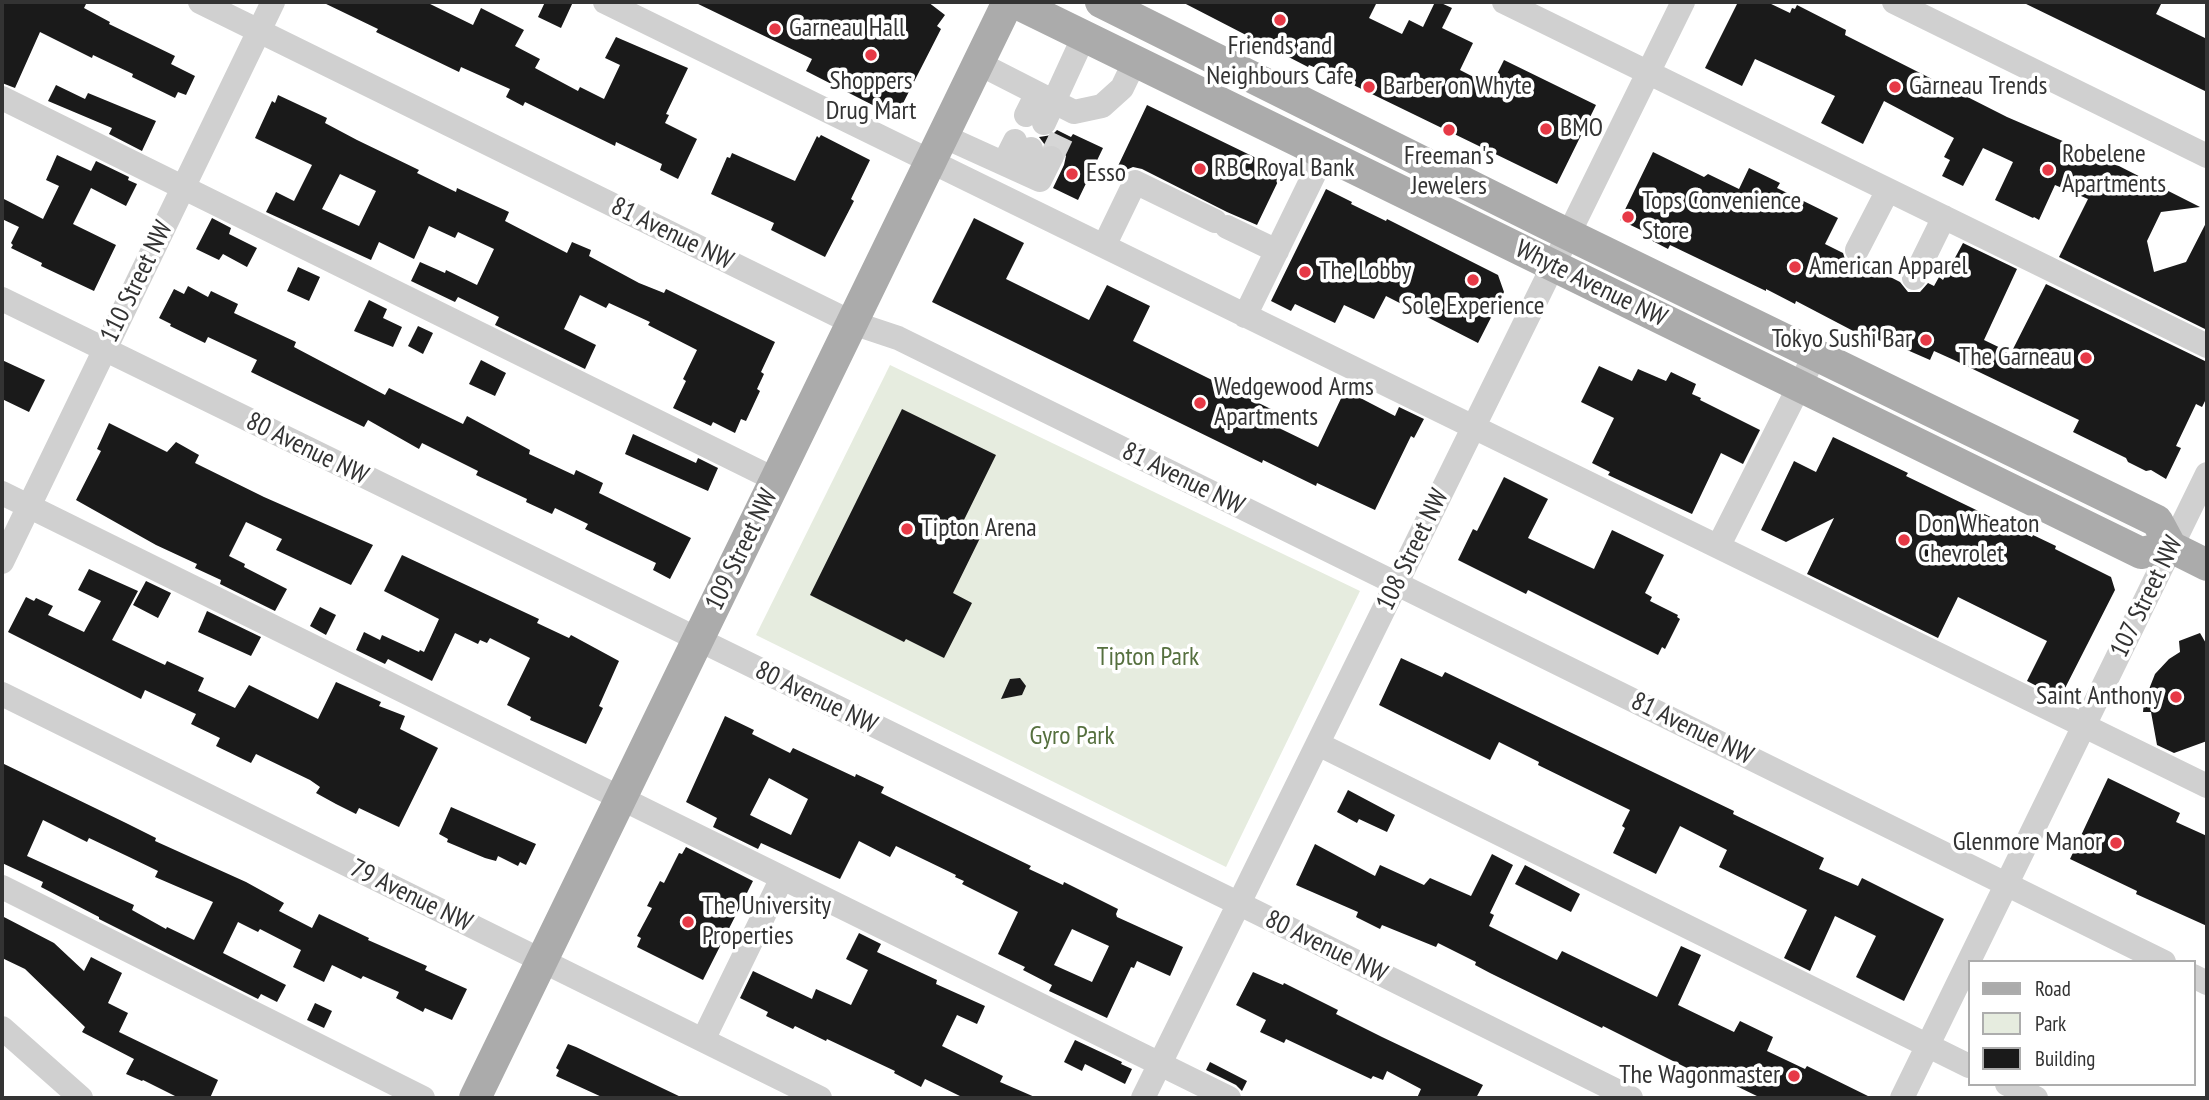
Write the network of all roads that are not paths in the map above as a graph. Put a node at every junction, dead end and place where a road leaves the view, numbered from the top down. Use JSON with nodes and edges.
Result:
{"nodes":[{"id":1,"x":200,"y":2,"type":"edge"},
{"id":2,"x":273,"y":2,"type":"edge"},
{"id":3,"x":605,"y":2,"type":"edge"},
{"id":4,"x":1011,"y":2,"type":"edge"},
{"id":5,"x":1101,"y":2,"type":"edge"},
{"id":6,"x":1504,"y":2,"type":"edge"},
{"id":7,"x":1682,"y":2,"type":"edge"},
{"id":8,"x":1894,"y":2,"type":"edge"},
{"id":9,"x":259,"y":31,"type":"junction"},
{"id":10,"x":1084,"y":36,"type":"junction"},
{"id":11,"x":1135,"y":61,"type":"junction"},
{"id":12,"x":978,"y":63,"type":"junction"},
{"id":13,"x":1648,"y":72,"type":"junction"},
{"id":14,"x":2,"y":98,"type":"edge"},
{"id":15,"x":1049,"y":113,"type":"junction"},
{"id":16,"x":937,"y":149,"type":"junction"},
{"id":17,"x":1324,"y":153,"type":"junction"},
{"id":18,"x":2207,"y":156,"type":"edge"},
{"id":19,"x":1012,"y":167,"type":"junction"},
{"id":20,"x":183,"y":187,"type":"junction"},
{"id":21,"x":1888,"y":190,"type":"junction"},
{"id":22,"x":1944,"y":217,"type":"junction"},
{"id":23,"x":1569,"y":235,"type":"junction"},
{"id":24,"x":1104,"y":246,"type":"junction"},
{"id":25,"x":1857,"y":250,"type":"dead end"},
{"id":26,"x":1277,"y":251,"type":"junction"},
{"id":27,"x":1554,"y":265,"type":"junction"},
{"id":28,"x":1914,"y":278,"type":"dead end"},
{"id":29,"x":2,"y":299,"type":"edge"},
{"id":30,"x":1245,"y":316,"type":"junction"},
{"id":31,"x":853,"y":323,"type":"junction"},
{"id":32,"x":2207,"y":346,"type":"edge"},
{"id":33,"x":104,"y":349,"type":"junction"},
{"id":34,"x":1815,"y":355,"type":"junction"},
{"id":35,"x":1800,"y":386,"type":"junction"},
{"id":36,"x":1475,"y":426,"type":"junction"},
{"id":37,"x":2207,"y":474,"type":"edge"},
{"id":38,"x":776,"y":480,"type":"junction"},
{"id":39,"x":2,"y":493,"type":"edge"},
{"id":40,"x":29,"y":506,"type":"junction"},
{"id":41,"x":1719,"y":545,"type":"junction"},
{"id":42,"x":2171,"y":548,"type":"junction"},
{"id":43,"x":2,"y":562,"type":"edge"},
{"id":44,"x":2207,"y":565,"type":"edge"},
{"id":45,"x":1396,"y":584,"type":"junction"},
{"id":46,"x":699,"y":641,"type":"junction"},
{"id":47,"x":2,"y":694,"type":"edge"},
{"id":48,"x":2084,"y":725,"type":"junction"},
{"id":49,"x":1318,"y":744,"type":"junction"},
{"id":50,"x":2207,"y":786,"type":"edge"},
{"id":51,"x":622,"y":799,"type":"junction"},
{"id":52,"x":782,"y":878,"type":"junction"},
{"id":53,"x":2007,"y":884,"type":"junction"},
{"id":54,"x":2,"y":887,"type":"edge"},
{"id":55,"x":1240,"y":904,"type":"junction"},
{"id":56,"x":1970,"y":960,"type":"edge"},
{"id":57,"x":2160,"y":960,"type":"edge"},
{"id":58,"x":543,"y":962,"type":"junction"},
{"id":59,"x":1968,"y":963,"type":"edge"},
{"id":60,"x":2,"y":1027,"type":"edge"},
{"id":61,"x":703,"y":1040,"type":"junction"},
{"id":62,"x":1928,"y":1045,"type":"junction"},
{"id":63,"x":1160,"y":1064,"type":"junction"},
{"id":64,"x":1968,"y":1065,"type":"edge"},
{"id":65,"x":2011,"y":1086,"type":"edge"},
{"id":66,"x":81,"y":1098,"type":"edge"},
{"id":67,"x":423,"y":1098,"type":"edge"},
{"id":68,"x":475,"y":1098,"type":"edge"},
{"id":69,"x":820,"y":1098,"type":"edge"},
{"id":70,"x":1143,"y":1098,"type":"edge"},
{"id":71,"x":1229,"y":1098,"type":"edge"},
{"id":72,"x":1631,"y":1098,"type":"edge"},
{"id":73,"x":1902,"y":1098,"type":"edge"},
{"id":74,"x":2036,"y":1098,"type":"edge"}],
"edges":[{"from":1,"to":9,"type":"street","name":"81 Avenue NW"},
{"from":2,"to":9,"type":"street","name":"110 Street NW"},
{"from":3,"to":16,"type":"street"},
{"from":4,"to":10,"type":"main road","name":"Whyte Avenue NW"},
{"from":4,"to":12,"type":"main road","name":"109 Street NW"},
{"from":5,"to":23,"type":"main road","name":"Whyte Avenue NW"},
{"from":6,"to":13,"type":"street"},
{"from":7,"to":13,"type":"street","name":"108 Street NW"},
{"from":8,"to":18,"type":"street"},
{"from":9,"to":20,"type":"street","name":"110 Street NW"},
{"from":9,"to":31,"type":"street","name":"81 Avenue NW"},
{"from":10,"to":11,"type":"main road","name":"Whyte Avenue NW"},
{"from":10,"to":15,"type":"street"},
{"from":11,"to":15,"type":"street"},
{"from":11,"to":17,"type":"main road","name":"Whyte Avenue NW"},
{"from":12,"to":15,"type":"street"},
{"from":12,"to":16,"type":"main road","name":"109 Street NW"},
{"from":13,"to":21,"type":"street"},
{"from":13,"to":23,"type":"street","name":"108 Street NW"},
{"from":14,"to":20,"type":"street"},
{"from":16,"to":19,"type":"street"},
{"from":16,"to":24,"type":"street"},
{"from":16,"to":31,"type":"main road","name":"109 Street NW"},
{"from":17,"to":26,"type":"street"},
{"from":17,"to":27,"type":"main road","name":"Whyte Avenue NW"},
{"from":19,"to":19,"type":"street"},
{"from":20,"to":33,"type":"street","name":"110 Street NW"},
{"from":20,"to":38,"type":"street"},
{"from":21,"to":22,"type":"street"},
{"from":21,"to":25,"type":"street"},
{"from":22,"to":28,"type":"street"},
{"from":22,"to":32,"type":"street"},
{"from":23,"to":27,"type":"street","name":"108 Street NW"},
{"from":23,"to":34,"type":"main road","name":"Whyte Avenue NW"},
{"from":24,"to":26,"type":"street"},
{"from":24,"to":30,"type":"street"},
{"from":26,"to":30,"type":"street"},
{"from":27,"to":35,"type":"main road","name":"Whyte Avenue NW"},
{"from":27,"to":36,"type":"street","name":"108 Street NW"},
{"from":29,"to":33,"type":"street","name":"80 Avenue NW"},
{"from":30,"to":36,"type":"street"},
{"from":31,"to":38,"type":"main road","name":"109 Street NW"},
{"from":31,"to":45,"type":"street","name":"81 Avenue NW"},
{"from":33,"to":40,"type":"street","name":"110 Street NW"},
{"from":33,"to":46,"type":"street","name":"80 Avenue NW"},
{"from":34,"to":35,"type":"street"},
{"from":34,"to":42,"type":"main road","name":"Whyte Avenue NW"},
{"from":35,"to":41,"type":"street"},
{"from":35,"to":42,"type":"main road","name":"Whyte Avenue NW"},
{"from":36,"to":41,"type":"street"},
{"from":36,"to":45,"type":"street","name":"108 Street NW"},
{"from":37,"to":42,"type":"street","name":"107 Street NW"},
{"from":38,"to":46,"type":"main road","name":"109 Street NW"},
{"from":39,"to":40,"type":"street"},
{"from":40,"to":43,"type":"street","name":"110 Street NW"},
{"from":40,"to":51,"type":"street"},
{"from":41,"to":48,"type":"street"},
{"from":42,"to":44,"type":"main road"},
{"from":42,"to":48,"type":"street","name":"107 Street NW"},
{"from":45,"to":49,"type":"street","name":"108 Street NW"},
{"from":45,"to":53,"type":"street","name":"81 Avenue NW"},
{"from":46,"to":51,"type":"main road","name":"109 Street NW"},
{"from":46,"to":55,"type":"street","name":"80 Avenue NW"},
{"from":47,"to":58,"type":"street","name":"79 Avenue NW"},
{"from":48,"to":50,"type":"street"},
{"from":48,"to":53,"type":"street","name":"107 Street NW"},
{"from":49,"to":55,"type":"street","name":"108 Street NW"},
{"from":49,"to":62,"type":"street"},
{"from":51,"to":52,"type":"street"},
{"from":51,"to":58,"type":"main road","name":"109 Street NW"},
{"from":52,"to":61,"type":"street"},
{"from":52,"to":63,"type":"street"},
{"from":53,"to":56,"type":"street","name":"107 Street NW"},
{"from":53,"to":57,"type":"street","name":"81 Avenue NW"},
{"from":54,"to":67,"type":"street"},
{"from":55,"to":63,"type":"street","name":"108 Street NW"},
{"from":55,"to":72,"type":"street","name":"80 Avenue NW"},
{"from":58,"to":61,"type":"street","name":"79 Avenue NW"},
{"from":58,"to":68,"type":"main road","name":"109 Street NW"},
{"from":59,"to":62,"type":"street","name":"107 Street NW"},
{"from":60,"to":66,"type":"street"},
{"from":61,"to":69,"type":"street","name":"79 Avenue NW"},
{"from":62,"to":64,"type":"street"},
{"from":62,"to":73,"type":"street","name":"107 Street NW"},
{"from":63,"to":70,"type":"street","name":"108 Street NW"},
{"from":63,"to":71,"type":"street"},
{"from":65,"to":74,"type":"street"}]}
